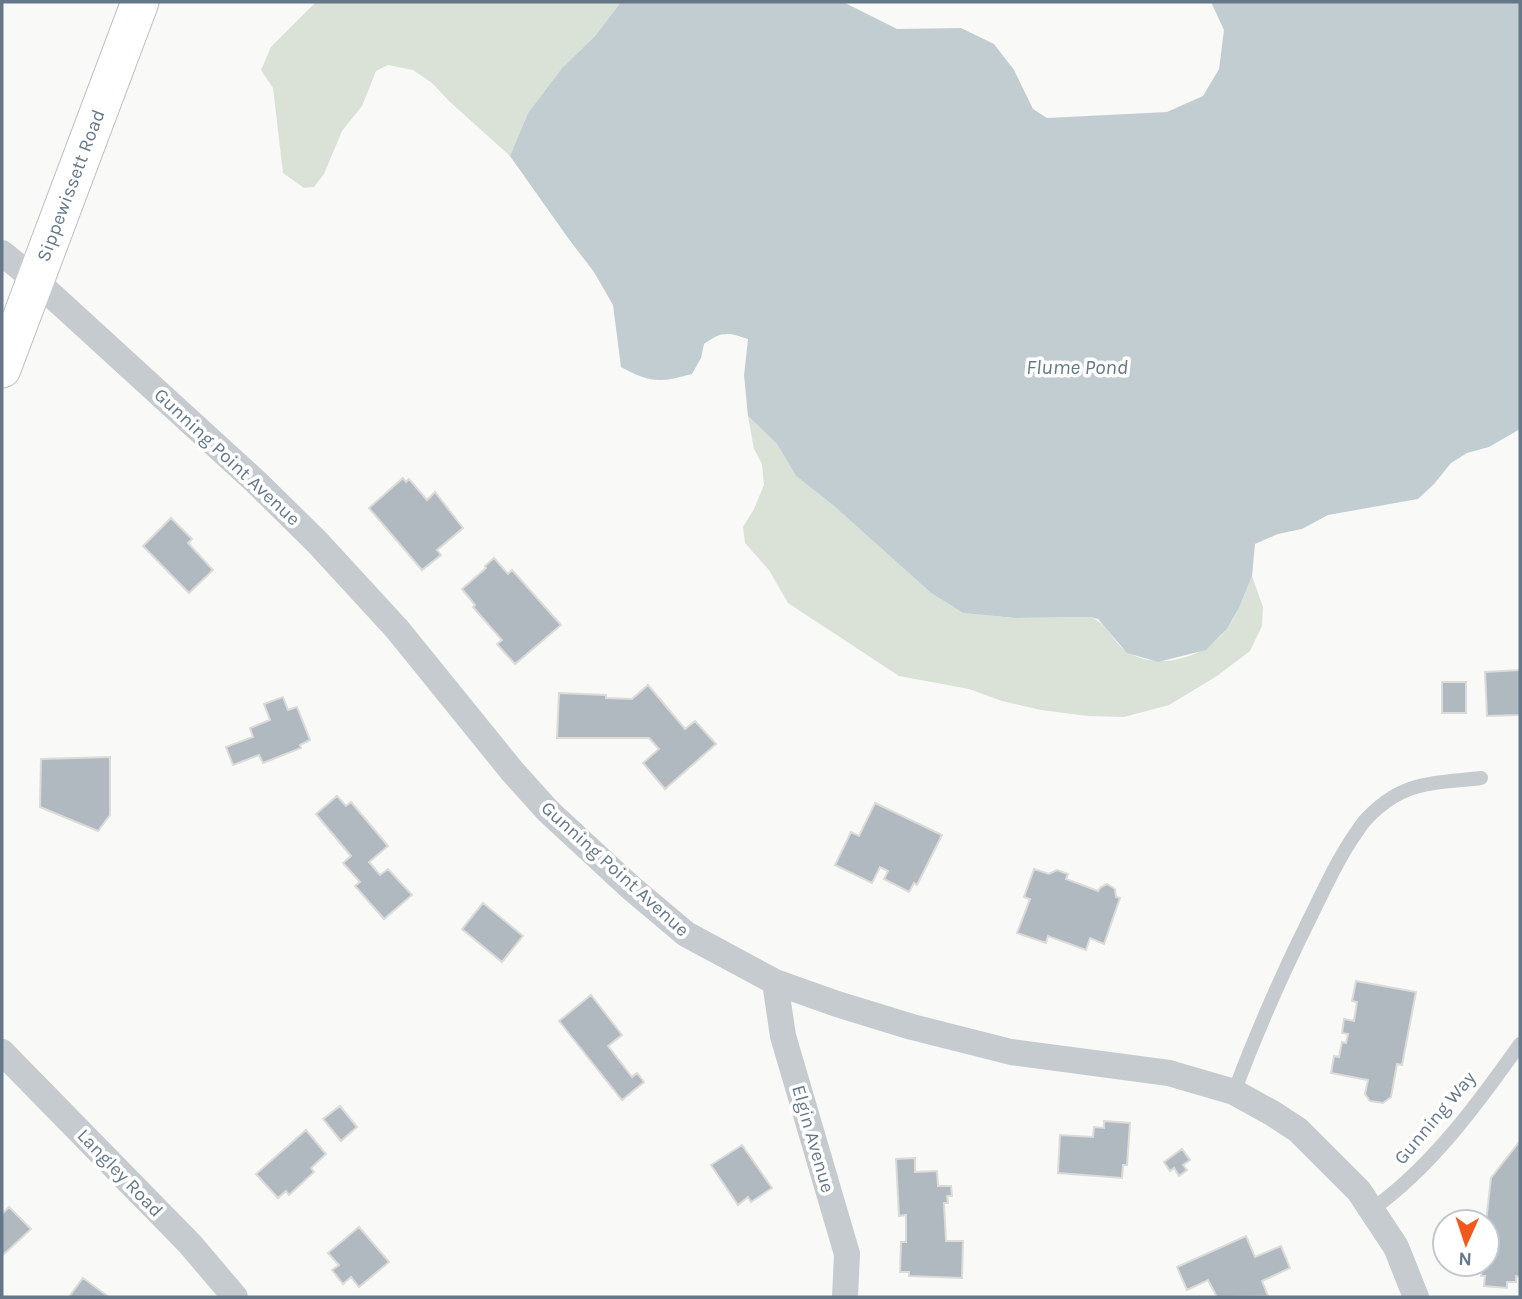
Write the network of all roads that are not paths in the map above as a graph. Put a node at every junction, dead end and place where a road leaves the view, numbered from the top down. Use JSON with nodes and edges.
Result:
{"nodes":[{"id":1,"x":140,"y":2,"type":"edge"},
{"id":2,"x":2,"y":253,"type":"edge"},
{"id":3,"x":36,"y":280,"type":"junction"},
{"id":4,"x":2,"y":369,"type":"edge"},
{"id":5,"x":1481,"y":778,"type":"dead end"},
{"id":6,"x":775,"y":982,"type":"junction"},
{"id":7,"x":1520,"y":1044,"type":"edge"},
{"id":8,"x":2,"y":1052,"type":"edge"},
{"id":9,"x":1234,"y":1092,"type":"junction"},
{"id":10,"x":1371,"y":1210,"type":"junction"},
{"id":11,"x":235,"y":1297,"type":"edge"},
{"id":12,"x":845,"y":1297,"type":"edge"},
{"id":13,"x":1416,"y":1297,"type":"edge"}],
"edges":[{"from":1,"to":3,"type":"main road","name":"Sippewissett Road"},
{"from":2,"to":3,"type":"street","name":"Gunning Point Avenue"},
{"from":3,"to":4,"type":"main road","name":"Sippewissett Road"},
{"from":3,"to":6,"type":"street","name":"Gunning Point Avenue"},
{"from":5,"to":9,"type":"lane"},
{"from":6,"to":9,"type":"street","name":"Gunning Point Avenue"},
{"from":6,"to":12,"type":"street","name":"Elgin Avenue"},
{"from":7,"to":10,"type":"lane","name":"Gunning Way"},
{"from":8,"to":11,"type":"street","name":"Langley Road"},
{"from":9,"to":10,"type":"street","name":"Gunning Point Avenue"},
{"from":10,"to":13,"type":"street","name":"Gunning Point Avenue"}]}
